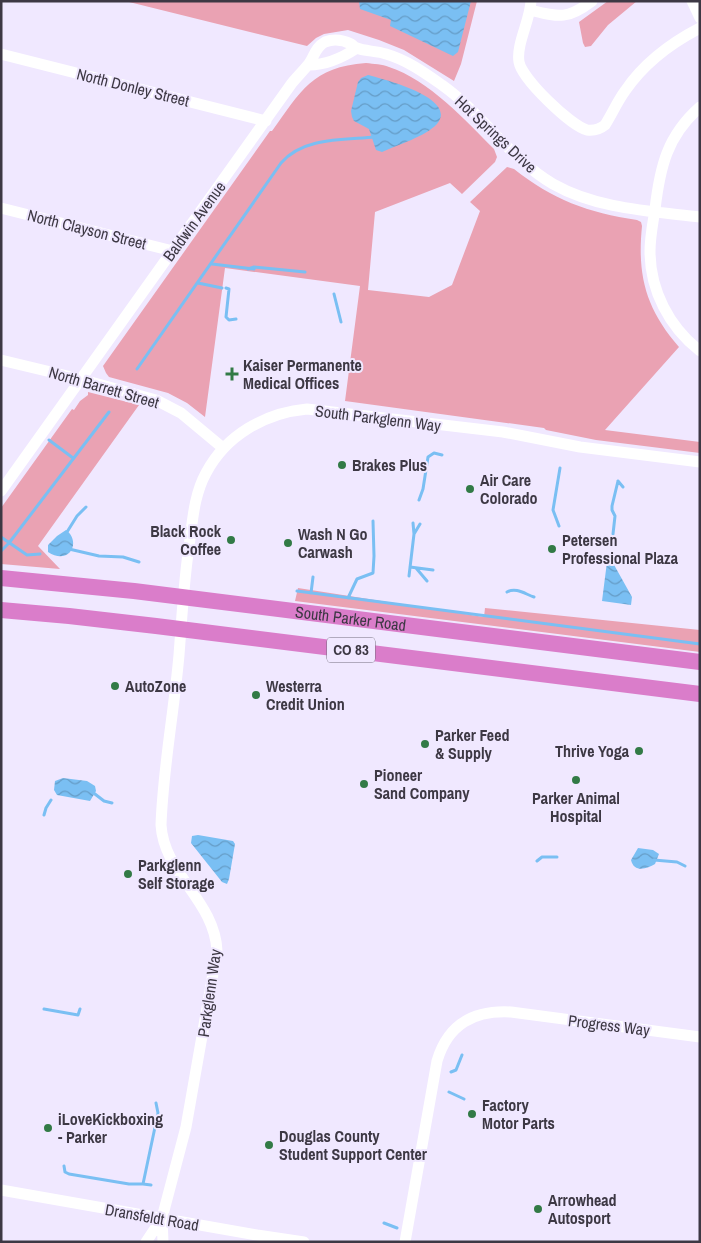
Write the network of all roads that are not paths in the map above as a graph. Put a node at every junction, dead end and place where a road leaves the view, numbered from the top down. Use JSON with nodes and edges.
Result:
{"nodes":[{"id":1,"x":592,"y":1,"type":"edge"},
{"id":2,"x":692,"y":1,"type":"edge"},
{"id":3,"x":530,"y":6,"type":"edge"},
{"id":4,"x":700,"y":18,"type":"edge"},
{"id":5,"x":700,"y":28,"type":"edge"},
{"id":6,"x":357,"y":48,"type":"junction"},
{"id":7,"x":1,"y":54,"type":"edge"},
{"id":8,"x":309,"y":65,"type":"junction"},
{"id":9,"x":700,"y":107,"type":"edge"},
{"id":10,"x":266,"y":121,"type":"junction"},
{"id":11,"x":1,"y":208,"type":"edge"},
{"id":12,"x":655,"y":211,"type":"junction"},
{"id":13,"x":700,"y":217,"type":"edge"},
{"id":14,"x":173,"y":251,"type":"junction"},
{"id":15,"x":700,"y":351,"type":"edge"},
{"id":16,"x":1,"y":360,"type":"edge"},
{"id":17,"x":80,"y":379,"type":"junction"},
{"id":18,"x":223,"y":448,"type":"junction"},
{"id":19,"x":700,"y":462,"type":"edge"},
{"id":20,"x":1,"y":491,"type":"edge"},
{"id":21,"x":1,"y":578,"type":"edge"},
{"id":22,"x":183,"y":598,"type":"junction"},
{"id":23,"x":1,"y":610,"type":"edge"},
{"id":24,"x":181,"y":629,"type":"junction"},
{"id":25,"x":700,"y":662,"type":"edge"},
{"id":26,"x":700,"y":694,"type":"edge"},
{"id":27,"x":700,"y":1037,"type":"edge"},
{"id":28,"x":1,"y":1190,"type":"edge"},
{"id":29,"x":162,"y":1218,"type":"junction"},
{"id":30,"x":146,"y":1242,"type":"edge"},
{"id":31,"x":163,"y":1242,"type":"edge"},
{"id":32,"x":304,"y":1242,"type":"edge"},
{"id":33,"x":405,"y":1242,"type":"edge"}],
"edges":[{"from":1,"to":3,"type":"street"},
{"from":2,"to":4,"type":"street"},
{"from":3,"to":5,"type":"street"},
{"from":6,"to":8,"type":"street"},
{"from":6,"to":8,"type":"street","name":"Hot Springs Drive"},
{"from":6,"to":12,"type":"street","name":"Hot Springs Drive"},
{"from":7,"to":10,"type":"street","name":"North Donley Street"},
{"from":8,"to":10,"type":"street","name":"Baldwin Avenue"},
{"from":9,"to":12,"type":"street"},
{"from":10,"to":14,"type":"street","name":"Baldwin Avenue"},
{"from":11,"to":14,"type":"street","name":"North Clayson Street"},
{"from":12,"to":13,"type":"street","name":"Hot Springs Drive"},
{"from":12,"to":15,"type":"street"},
{"from":14,"to":17,"type":"street","name":"Baldwin Avenue"},
{"from":16,"to":17,"type":"street","name":"North Barrett Street"},
{"from":17,"to":18,"type":"street","name":"North Barrett Street"},
{"from":17,"to":20,"type":"street","name":"Baldwin Avenue"},
{"from":18,"to":19,"type":"street","name":"South Parkglenn Way"},
{"from":18,"to":22,"type":"street","name":"South Parkglenn Way"},
{"from":21,"to":22,"type":"highway","name":"South Parker Road","number":"CO 83"},
{"from":22,"to":24,"type":"street","name":"South Parkglenn Way"},
{"from":22,"to":25,"type":"highway","name":"South Parker Road","number":"CO 83"},
{"from":23,"to":24,"type":"highway","name":"South Parker Road","number":"CO 83"},
{"from":24,"to":26,"type":"highway","name":"South Parker Road","number":"CO 83"},
{"from":24,"to":29,"type":"street","name":"Parkglenn Way"},
{"from":27,"to":33,"type":"street","name":"Progress Way"},
{"from":28,"to":29,"type":"street","name":"Dransfeldt Road"},
{"from":29,"to":30,"type":"street"},
{"from":29,"to":31,"type":"street"},
{"from":29,"to":32,"type":"street","name":"Dransfeldt Road"}]}
